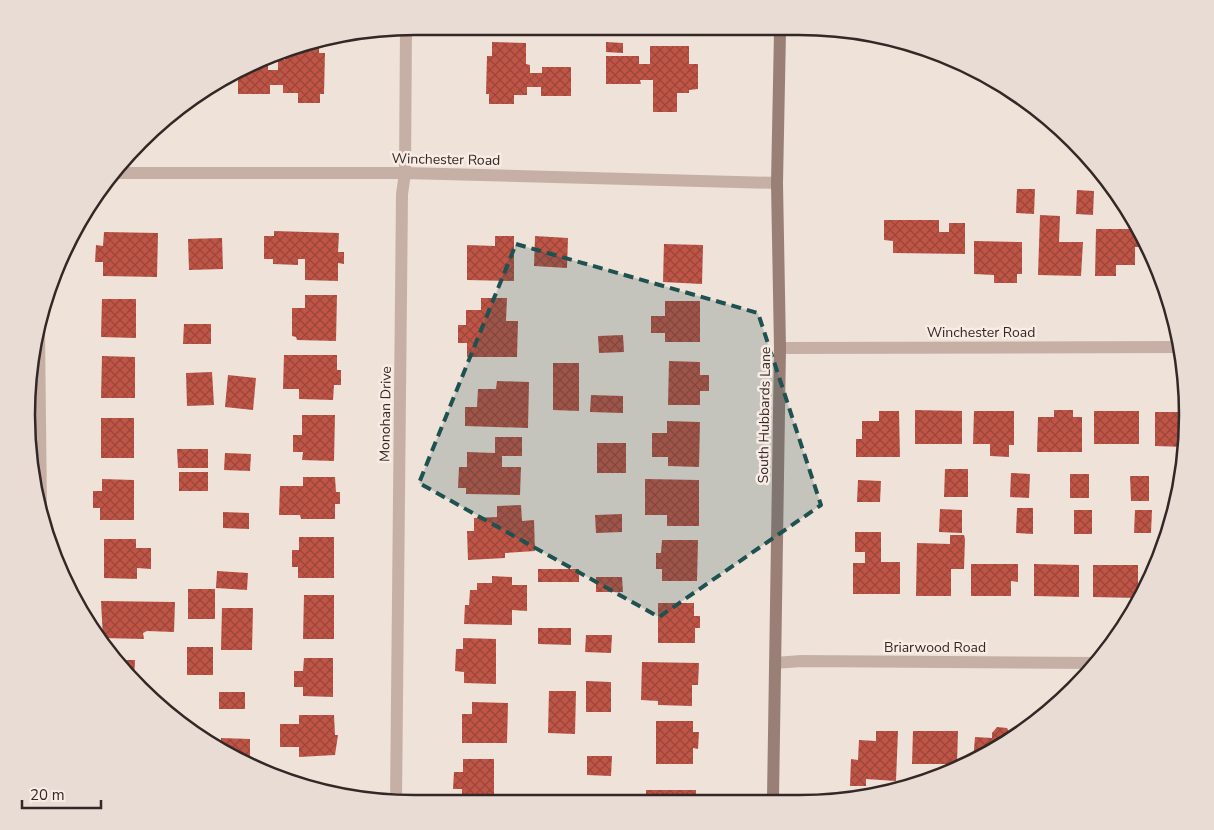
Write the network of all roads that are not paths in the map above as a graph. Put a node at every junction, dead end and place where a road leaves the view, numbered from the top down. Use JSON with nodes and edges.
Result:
{"nodes":[{"id":1,"x":406,"y":35,"type":"edge"},
{"id":2,"x":780,"y":35,"type":"edge"},
{"id":3,"x":122,"y":173,"type":"edge"},
{"id":4,"x":405,"y":173,"type":"junction"},
{"id":5,"x":777,"y":183,"type":"junction"},
{"id":6,"x":1173,"y":347,"type":"edge"},
{"id":7,"x":780,"y":348,"type":"junction"},
{"id":8,"x":40,"y":352,"type":"edge"},
{"id":9,"x":41,"y":482,"type":"edge"},
{"id":10,"x":775,"y":663,"type":"junction"},
{"id":11,"x":1087,"y":663,"type":"edge"},
{"id":12,"x":396,"y":794,"type":"edge"},
{"id":13,"x":773,"y":795,"type":"edge"}],
"edges":[{"from":1,"to":4,"type":"street","name":"Monohan Drive"},
{"from":2,"to":5,"type":"street","name":"South Hubbards Lane"},
{"from":3,"to":4,"type":"street","name":"Winchester Road"},
{"from":4,"to":5,"type":"street","name":"Winchester Road"},
{"from":4,"to":12,"type":"street","name":"Monohan Drive"},
{"from":5,"to":7,"type":"street","name":"South Hubbards Lane"},
{"from":6,"to":7,"type":"street","name":"Winchester Road"},
{"from":7,"to":10,"type":"street","name":"South Hubbards Lane"},
{"from":8,"to":9,"type":"street"},
{"from":10,"to":11,"type":"street","name":"Briarwood Road"},
{"from":10,"to":13,"type":"street","name":"South Hubbards Lane"}]}
